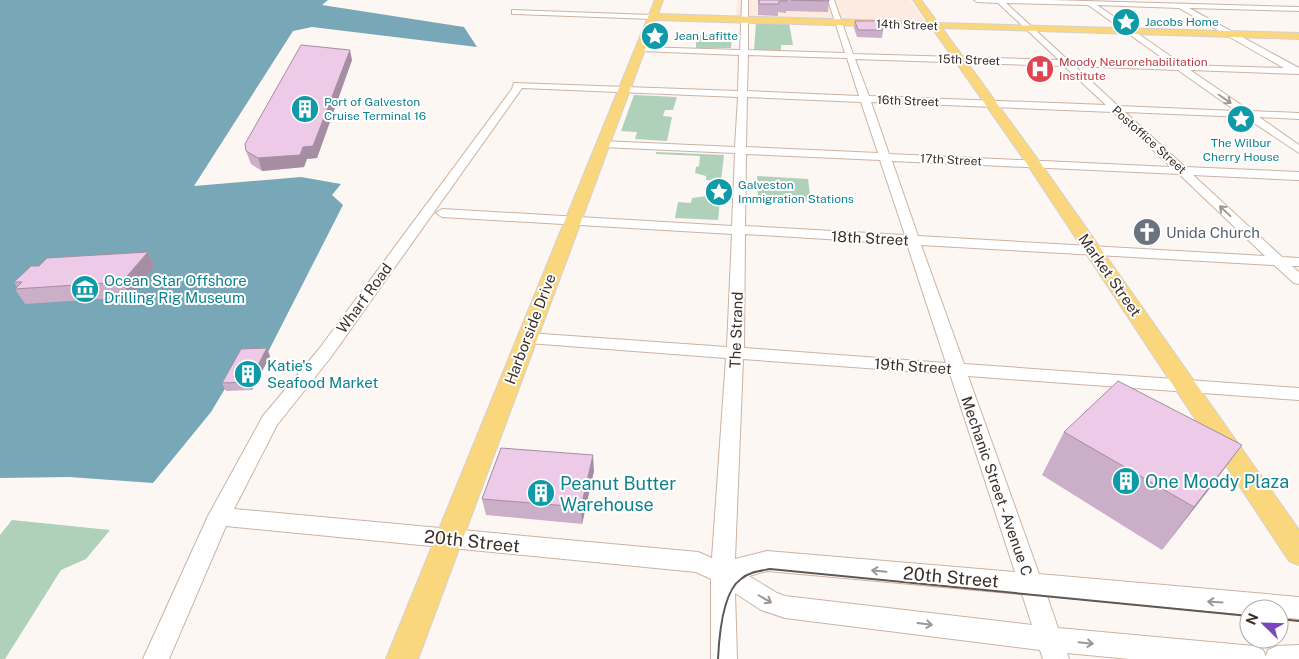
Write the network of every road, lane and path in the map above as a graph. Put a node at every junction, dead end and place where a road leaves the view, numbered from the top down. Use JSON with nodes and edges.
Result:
{"nodes":[{"id":1,"x":659,"y":0,"type":"edge"},
{"id":2,"x":745,"y":0,"type":"edge"},
{"id":3,"x":831,"y":0,"type":"edge"},
{"id":4,"x":917,"y":0,"type":"edge"},
{"id":5,"x":976,"y":0,"type":"edge"},
{"id":6,"x":1000,"y":0,"type":"edge"},
{"id":7,"x":1169,"y":0,"type":"edge"},
{"id":8,"x":1254,"y":0,"type":"edge"},
{"id":9,"x":1087,"y":1,"type":"edge"},
{"id":10,"x":1179,"y":5,"type":"junction"},
{"id":11,"x":522,"y":6,"type":"dead end"},
{"id":12,"x":1271,"y":8,"type":"junction"},
{"id":13,"x":1299,"y":9,"type":"edge"},
{"id":14,"x":652,"y":17,"type":"junction"},
{"id":15,"x":1292,"y":18,"type":"dead end"},
{"id":16,"x":745,"y":20,"type":"junction"},
{"id":17,"x":839,"y":23,"type":"junction"},
{"id":18,"x":935,"y":26,"type":"junction"},
{"id":19,"x":1030,"y":28,"type":"junction"},
{"id":20,"x":1130,"y":31,"type":"junction"},
{"id":21,"x":1230,"y":34,"type":"junction"},
{"id":22,"x":1299,"y":36,"type":"edge"},
{"id":23,"x":640,"y":49,"type":"junction"},
{"id":24,"x":744,"y":52,"type":"junction"},
{"id":25,"x":850,"y":56,"type":"junction"},
{"id":26,"x":960,"y":60,"type":"junction"},
{"id":27,"x":1068,"y":63,"type":"junction"},
{"id":28,"x":1179,"y":67,"type":"junction"},
{"id":29,"x":1298,"y":72,"type":"edge"},
{"id":30,"x":517,"y":85,"type":"joint"},
{"id":31,"x":624,"y":89,"type":"junction"},
{"id":32,"x":742,"y":94,"type":"junction"},
{"id":33,"x":866,"y":99,"type":"junction"},
{"id":34,"x":992,"y":104,"type":"junction"},
{"id":35,"x":1115,"y":109,"type":"junction"},
{"id":36,"x":1248,"y":114,"type":"junction"},
{"id":37,"x":1299,"y":116,"type":"edge"},
{"id":38,"x":602,"y":144,"type":"junction"},
{"id":39,"x":1299,"y":150,"type":"edge"},
{"id":40,"x":741,"y":151,"type":"junction"},
{"id":41,"x":886,"y":157,"type":"junction"},
{"id":42,"x":1034,"y":164,"type":"junction"},
{"id":43,"x":1184,"y":171,"type":"junction"},
{"id":44,"x":1299,"y":176,"type":"edge"},
{"id":45,"x":442,"y":213,"type":"dead end"},
{"id":46,"x":572,"y":221,"type":"junction"},
{"id":47,"x":739,"y":231,"type":"junction"},
{"id":48,"x":914,"y":241,"type":"junction"},
{"id":49,"x":1093,"y":251,"type":"junction"},
{"id":50,"x":1279,"y":262,"type":"junction"},
{"id":51,"x":1299,"y":262,"type":"edge"},
{"id":52,"x":1299,"y":280,"type":"edge"},
{"id":53,"x":528,"y":338,"type":"junction"},
{"id":54,"x":735,"y":354,"type":"junction"},
{"id":55,"x":958,"y":369,"type":"junction"},
{"id":56,"x":1187,"y":386,"type":"junction"},
{"id":57,"x":1299,"y":394,"type":"edge"},
{"id":58,"x":219,"y":516,"type":"junction"},
{"id":59,"x":448,"y":539,"type":"junction"},
{"id":60,"x":1299,"y":553,"type":"edge"},
{"id":61,"x":724,"y":573,"type":"junction"},
{"id":62,"x":1030,"y":584,"type":"junction"},
{"id":63,"x":1299,"y":608,"type":"edge"},
{"id":64,"x":1052,"y":649,"type":"edge"},
{"id":65,"x":1299,"y":658,"type":"edge"},
{"id":66,"x":156,"y":659,"type":"edge"},
{"id":67,"x":402,"y":659,"type":"edge"},
{"id":68,"x":724,"y":659,"type":"edge"},
{"id":69,"x":1254,"y":659,"type":"edge"},
{"id":70,"x":1277,"y":659,"type":"edge"}],
"edges":[{"from":1,"to":14,"type":"main road","name":"Harborside Drive"},
{"from":2,"to":16,"type":"street","name":"The Strand"},
{"from":3,"to":17,"type":"street","name":"Mechanic Street - Avenue C"},
{"from":4,"to":18,"type":"main road","name":"Market Street"},
{"from":5,"to":6,"type":"street"},
{"from":6,"to":9,"type":"street"},
{"from":6,"to":19,"type":"street","name":"Postoffice Street"},
{"from":7,"to":10,"type":"street"},
{"from":8,"to":12,"type":"street"},
{"from":9,"to":10,"type":"street"},
{"from":9,"to":20,"type":"street"},
{"from":10,"to":12,"type":"street"},
{"from":10,"to":21,"type":"street"},
{"from":11,"to":14,"type":"street","name":"14th Street"},
{"from":12,"to":13,"type":"street"},
{"from":12,"to":15,"type":"street"},
{"from":14,"to":16,"type":"main road","name":"14th Street"},
{"from":14,"to":23,"type":"main road","name":"Harborside Drive"},
{"from":16,"to":17,"type":"main road","name":"14th Street"},
{"from":16,"to":24,"type":"street","name":"The Strand"},
{"from":17,"to":18,"type":"main road","name":"14th Street"},
{"from":17,"to":25,"type":"street","name":"Mechanic Street - Avenue C"},
{"from":18,"to":19,"type":"main road","name":"14th Street"},
{"from":18,"to":26,"type":"main road","name":"Market Street"},
{"from":19,"to":20,"type":"main road","name":"14th Street"},
{"from":19,"to":27,"type":"street","name":"Postoffice Street"},
{"from":20,"to":21,"type":"main road","name":"14th Street"},
{"from":20,"to":28,"type":"street"},
{"from":21,"to":22,"type":"main road","name":"14th Street"},
{"from":21,"to":29,"type":"street"},
{"from":23,"to":24,"type":"street","name":"15th Street"},
{"from":23,"to":31,"type":"main road","name":"Harborside Drive"},
{"from":24,"to":25,"type":"street","name":"15th Street"},
{"from":24,"to":32,"type":"street","name":"The Strand"},
{"from":25,"to":26,"type":"street","name":"15th Street"},
{"from":25,"to":33,"type":"street","name":"Mechanic Street - Avenue C"},
{"from":26,"to":27,"type":"street","name":"15th Street"},
{"from":26,"to":34,"type":"main road","name":"Market Street"},
{"from":27,"to":28,"type":"street","name":"15th Street"},
{"from":27,"to":35,"type":"street","name":"Postoffice Street"},
{"from":28,"to":29,"type":"street","name":"15th Street"},
{"from":28,"to":36,"type":"street","one_way":true},
{"from":30,"to":31,"type":"street","name":"16th Street"},
{"from":30,"to":58,"type":"street","name":"Wharf Road"},
{"from":31,"to":32,"type":"street","name":"16th Street"},
{"from":31,"to":38,"type":"main road","name":"Harborside Drive"},
{"from":32,"to":33,"type":"street","name":"16th Street"},
{"from":32,"to":40,"type":"street","name":"The Strand"},
{"from":33,"to":34,"type":"street","name":"16th Street"},
{"from":33,"to":41,"type":"street","name":"Mechanic Street - Avenue C"},
{"from":34,"to":35,"type":"street","name":"16th Street"},
{"from":34,"to":42,"type":"main road","name":"Market Street"},
{"from":35,"to":36,"type":"street","name":"16th Street"},
{"from":35,"to":43,"type":"street","name":"Postoffice Street"},
{"from":36,"to":37,"type":"street","name":"16th Street"},
{"from":36,"to":39,"type":"street"},
{"from":38,"to":40,"type":"street","name":"17th Street"},
{"from":38,"to":46,"type":"main road","name":"Harborside Drive"},
{"from":40,"to":41,"type":"street","name":"17th Street"},
{"from":40,"to":47,"type":"street","name":"The Strand"},
{"from":41,"to":42,"type":"street","name":"17th Street"},
{"from":41,"to":48,"type":"street","name":"Mechanic Street - Avenue C"},
{"from":42,"to":43,"type":"street","name":"17th Street"},
{"from":42,"to":49,"type":"main road","name":"Market Street"},
{"from":43,"to":44,"type":"street","name":"17th Street"},
{"from":50,"to":43,"type":"street","name":"Postoffice Street","one_way":true},
{"from":45,"to":46,"type":"street","name":"18th Street"},
{"from":46,"to":47,"type":"street","name":"18th Street"},
{"from":46,"to":53,"type":"main road","name":"Harborside Drive"},
{"from":47,"to":48,"type":"street","name":"18th Street"},
{"from":47,"to":54,"type":"street","name":"The Strand"},
{"from":48,"to":49,"type":"street","name":"18th Street"},
{"from":48,"to":55,"type":"street","name":"Mechanic Street - Avenue C"},
{"from":49,"to":50,"type":"street","name":"18th Street"},
{"from":49,"to":56,"type":"main road","name":"Market Street"},
{"from":50,"to":51,"type":"street","name":"18th Street"},
{"from":50,"to":52,"type":"street","name":"Postoffice Street"},
{"from":53,"to":54,"type":"street","name":"19th Street"},
{"from":53,"to":59,"type":"main road","name":"Harborside Drive"},
{"from":54,"to":55,"type":"street","name":"19th Street"},
{"from":54,"to":61,"type":"street","name":"The Strand"},
{"from":55,"to":56,"type":"street","name":"19th Street"},
{"from":55,"to":62,"type":"street","name":"Mechanic Street - Avenue C"},
{"from":56,"to":57,"type":"street","name":"19th Street"},
{"from":56,"to":60,"type":"main road","name":"Market Street"},
{"from":58,"to":59,"type":"street","name":"20th Street"},
{"from":58,"to":66,"type":"street","name":"Wharf Road"},
{"from":59,"to":61,"type":"street","name":"20th Street"},
{"from":59,"to":67,"type":"main road","name":"Harborside Drive"},
{"from":62,"to":61,"type":"street","name":"20th Street","one_way":true},
{"from":61,"to":64,"type":"street","name":"20th Street","one_way":true},
{"from":61,"to":68,"type":"street","name":"The Strand"},
{"from":63,"to":62,"type":"street","name":"20th Street","one_way":true},
{"from":62,"to":64,"type":"street","name":"Mechanic Street - Avenue C"},
{"from":64,"to":69,"type":"street","name":"20th Street","one_way":true},
{"from":65,"to":70,"type":"street"}]}
